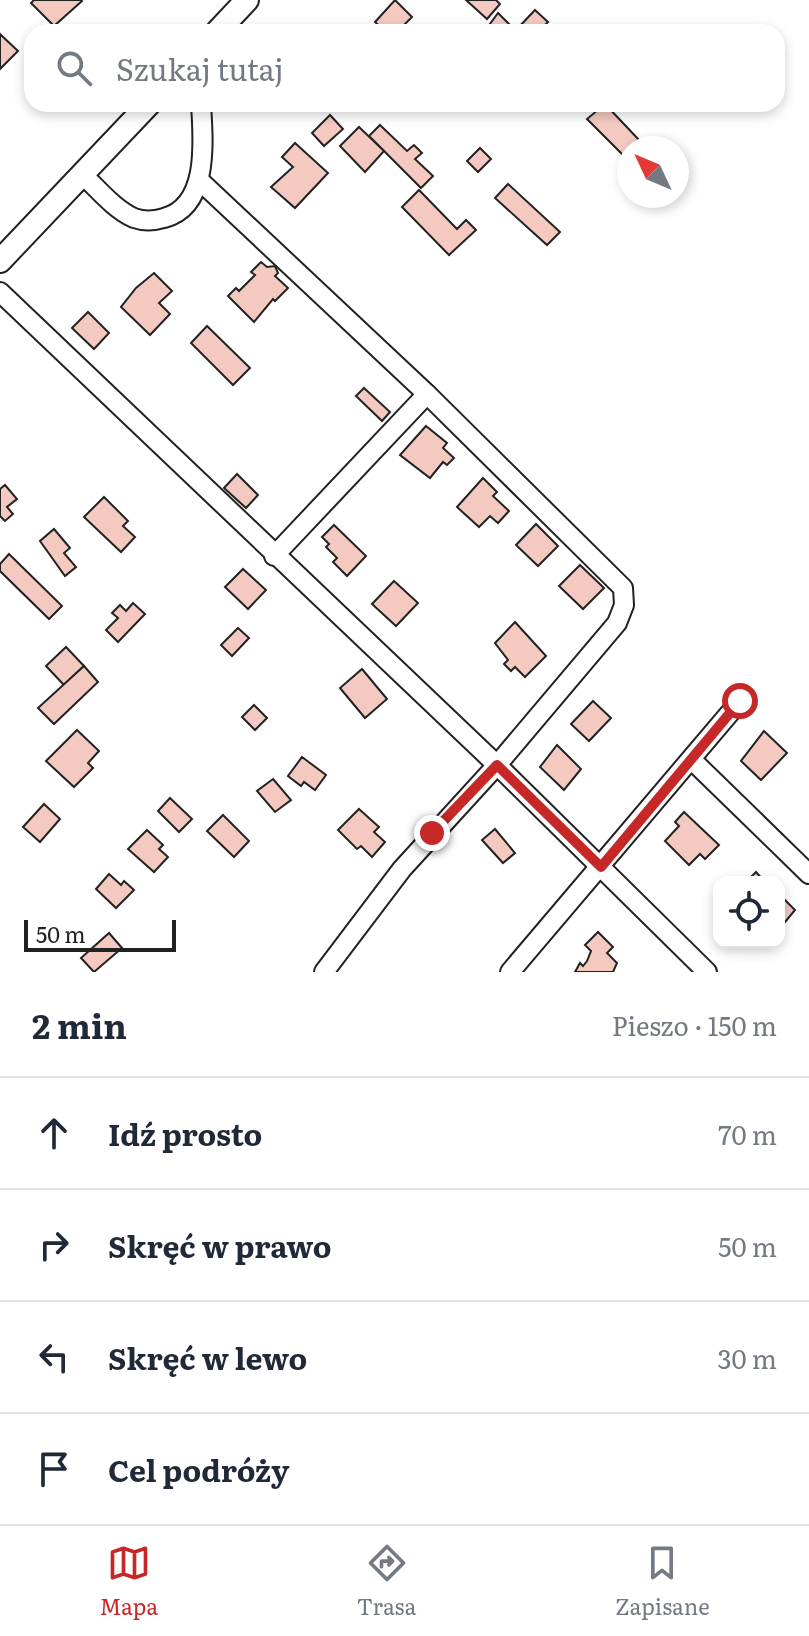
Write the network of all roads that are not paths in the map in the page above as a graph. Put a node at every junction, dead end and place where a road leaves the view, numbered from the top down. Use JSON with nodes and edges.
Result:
{"nodes":[{"id":1,"x":247,"y":0,"type":"edge"},
{"id":2,"x":224,"y":24,"type":"edge"},
{"id":3,"x":141,"y":112,"type":"edge"},
{"id":4,"x":202,"y":112,"type":"edge"},
{"id":5,"x":82,"y":174,"type":"junction"},
{"id":6,"x":199,"y":180,"type":"junction"},
{"id":7,"x":0,"y":261,"type":"edge"},
{"id":8,"x":0,"y":292,"type":"edge"},
{"id":9,"x":427,"y":394,"type":"junction"},
{"id":10,"x":274,"y":556,"type":"junction"},
{"id":11,"x":740,"y":701,"type":"dead end"},
{"id":12,"x":692,"y":760,"type":"junction"},
{"id":13,"x":497,"y":765,"type":"junction"},
{"id":14,"x":601,"y":867,"type":"junction"},
{"id":15,"x":809,"y":874,"type":"edge"},
{"id":16,"x":324,"y":972,"type":"edge"},
{"id":17,"x":510,"y":972,"type":"edge"},
{"id":18,"x":707,"y":972,"type":"edge"}],
"edges":[{"from":1,"to":2,"type":"street"},
{"from":3,"to":5,"type":"street"},
{"from":4,"to":6,"type":"street"},
{"from":5,"to":6,"type":"street"},
{"from":5,"to":7,"type":"street"},
{"from":6,"to":9,"type":"street"},
{"from":8,"to":10,"type":"street"},
{"from":9,"to":10,"type":"street"},
{"from":9,"to":13,"type":"street"},
{"from":10,"to":13,"type":"street"},
{"from":11,"to":12,"type":"street"},
{"from":12,"to":14,"type":"street"},
{"from":12,"to":15,"type":"street"},
{"from":13,"to":14,"type":"street"},
{"from":13,"to":16,"type":"street"},
{"from":14,"to":17,"type":"street"},
{"from":14,"to":18,"type":"street"}]}
